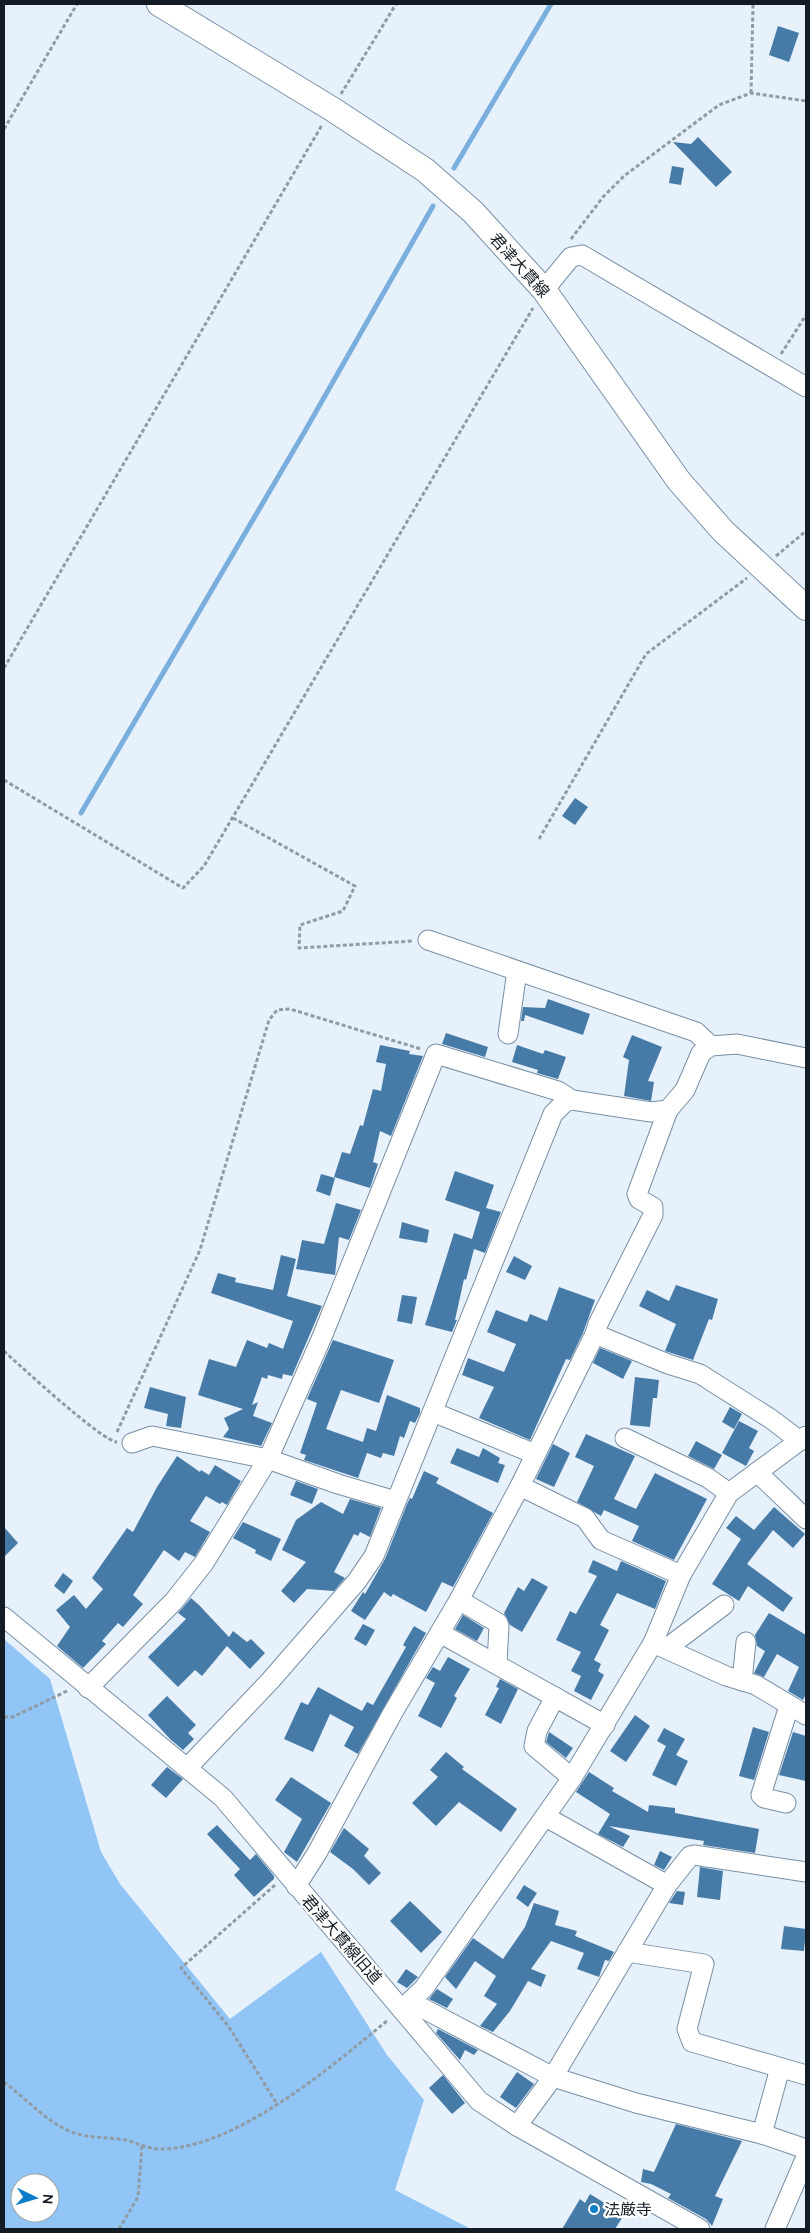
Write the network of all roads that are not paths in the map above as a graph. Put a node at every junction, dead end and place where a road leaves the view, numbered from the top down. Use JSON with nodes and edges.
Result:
{"nodes":[{"id":1,"x":159,"y":4,"type":"edge"},
{"id":2,"x":544,"y":290,"type":"junction"},
{"id":3,"x":806,"y":387,"type":"edge"},
{"id":4,"x":806,"y":608,"type":"edge"},
{"id":5,"x":428,"y":940,"type":"road end"},
{"id":6,"x":517,"y":971,"type":"junction"},
{"id":7,"x":508,"y":1034,"type":"dead end"},
{"id":8,"x":711,"y":1046,"type":"junction"},
{"id":9,"x":806,"y":1058,"type":"edge"},
{"id":10,"x":572,"y":1100,"type":"junction"},
{"id":11,"x":668,"y":1110,"type":"junction"},
{"id":12,"x":595,"y":1334,"type":"junction"},
{"id":13,"x":433,"y":1412,"type":"junction"},
{"id":14,"x":625,"y":1438,"type":"dead end"},
{"id":15,"x":803,"y":1439,"type":"edge"},
{"id":16,"x":132,"y":1443,"type":"road end"},
{"id":17,"x":534,"y":1454,"type":"junction"},
{"id":18,"x":268,"y":1460,"type":"junction"},
{"id":19,"x":758,"y":1472,"type":"junction"},
{"id":20,"x":520,"y":1486,"type":"junction"},
{"id":21,"x":730,"y":1493,"type":"junction"},
{"id":22,"x":396,"y":1501,"type":"junction"},
{"id":23,"x":806,"y":1519,"type":"edge"},
{"id":24,"x":681,"y":1575,"type":"junction"},
{"id":25,"x":459,"y":1600,"type":"junction"},
{"id":26,"x":724,"y":1605,"type":"dead end"},
{"id":27,"x":4,"y":1617,"type":"edge"},
{"id":28,"x":440,"y":1633,"type":"junction"},
{"id":29,"x":746,"y":1642,"type":"dead end"},
{"id":30,"x":660,"y":1645,"type":"junction"},
{"id":31,"x":496,"y":1663,"type":"junction"},
{"id":32,"x":742,"y":1681,"type":"junction"},
{"id":33,"x":88,"y":1688,"type":"junction"},
{"id":34,"x":555,"y":1697,"type":"junction"},
{"id":35,"x":789,"y":1706,"type":"junction"},
{"id":36,"x":806,"y":1715,"type":"edge"},
{"id":37,"x":605,"y":1725,"type":"junction"},
{"id":38,"x":187,"y":1768,"type":"junction"},
{"id":39,"x":572,"y":1778,"type":"junction"},
{"id":40,"x":786,"y":1803,"type":"dead end"},
{"id":41,"x":546,"y":1817,"type":"junction"},
{"id":42,"x":806,"y":1872,"type":"edge"},
{"id":43,"x":292,"y":1880,"type":"junction"},
{"id":44,"x":667,"y":1885,"type":"junction"},
{"id":45,"x":627,"y":1952,"type":"junction"},
{"id":46,"x":407,"y":2006,"type":"junction"},
{"id":47,"x":780,"y":2068,"type":"junction"},
{"id":48,"x":806,"y":2075,"type":"edge"},
{"id":49,"x":553,"y":2077,"type":"junction"},
{"id":50,"x":517,"y":2126,"type":"junction"},
{"id":51,"x":762,"y":2134,"type":"junction"},
{"id":52,"x":806,"y":2149,"type":"edge"},
{"id":53,"x":806,"y":2157,"type":"edge"},
{"id":54,"x":700,"y":2229,"type":"edge"},
{"id":55,"x":775,"y":2229,"type":"edge"}],
"edges":[{"from":1,"to":2,"type":"main road","name":"君津大貫線"},
{"from":2,"to":3,"type":"street"},
{"from":2,"to":4,"type":"main road","name":"君津大貫線"},
{"from":5,"to":6,"type":"street"},
{"from":6,"to":7,"type":"street"},
{"from":6,"to":8,"type":"street"},
{"from":8,"to":9,"type":"street"},
{"from":8,"to":11,"type":"street"},
{"from":10,"to":11,"type":"street"},
{"from":10,"to":13,"type":"street"},
{"from":10,"to":18,"type":"street"},
{"from":11,"to":12,"type":"street"},
{"from":12,"to":15,"type":"street"},
{"from":12,"to":17,"type":"street"},
{"from":13,"to":17,"type":"street"},
{"from":13,"to":22,"type":"street"},
{"from":14,"to":21,"type":"street"},
{"from":15,"to":19,"type":"street"},
{"from":16,"to":18,"type":"street"},
{"from":17,"to":20,"type":"street"},
{"from":18,"to":22,"type":"street"},
{"from":18,"to":33,"type":"street"},
{"from":19,"to":21,"type":"street"},
{"from":19,"to":23,"type":"street"},
{"from":20,"to":24,"type":"street"},
{"from":20,"to":25,"type":"street"},
{"from":21,"to":24,"type":"street"},
{"from":22,"to":38,"type":"street"},
{"from":24,"to":30,"type":"street"},
{"from":25,"to":28,"type":"street"},
{"from":25,"to":31,"type":"street"},
{"from":26,"to":30,"type":"street"},
{"from":27,"to":33,"type":"street","name":"君津大貫線旧道"},
{"from":28,"to":31,"type":"street"},
{"from":28,"to":43,"type":"street"},
{"from":29,"to":32,"type":"street"},
{"from":30,"to":32,"type":"street"},
{"from":30,"to":37,"type":"street"},
{"from":31,"to":34,"type":"street"},
{"from":32,"to":35,"type":"street"},
{"from":33,"to":38,"type":"street","name":"君津大貫線旧道"},
{"from":34,"to":37,"type":"street"},
{"from":34,"to":39,"type":"street"},
{"from":35,"to":36,"type":"street"},
{"from":35,"to":40,"type":"street"},
{"from":37,"to":39,"type":"street"},
{"from":38,"to":43,"type":"street","name":"君津大貫線旧道"},
{"from":39,"to":41,"type":"street"},
{"from":41,"to":44,"type":"street"},
{"from":41,"to":46,"type":"street"},
{"from":42,"to":44,"type":"street"},
{"from":43,"to":46,"type":"street","name":"君津大貫線旧道"},
{"from":44,"to":45,"type":"street"},
{"from":45,"to":47,"type":"street"},
{"from":45,"to":49,"type":"street"},
{"from":46,"to":49,"type":"street"},
{"from":46,"to":50,"type":"street","name":"君津大貫線旧道"},
{"from":47,"to":48,"type":"street"},
{"from":47,"to":51,"type":"street"},
{"from":49,"to":50,"type":"street"},
{"from":49,"to":51,"type":"street"},
{"from":50,"to":54,"type":"street","name":"君津大貫線旧道"},
{"from":51,"to":52,"type":"street"},
{"from":53,"to":55,"type":"street"}]}
